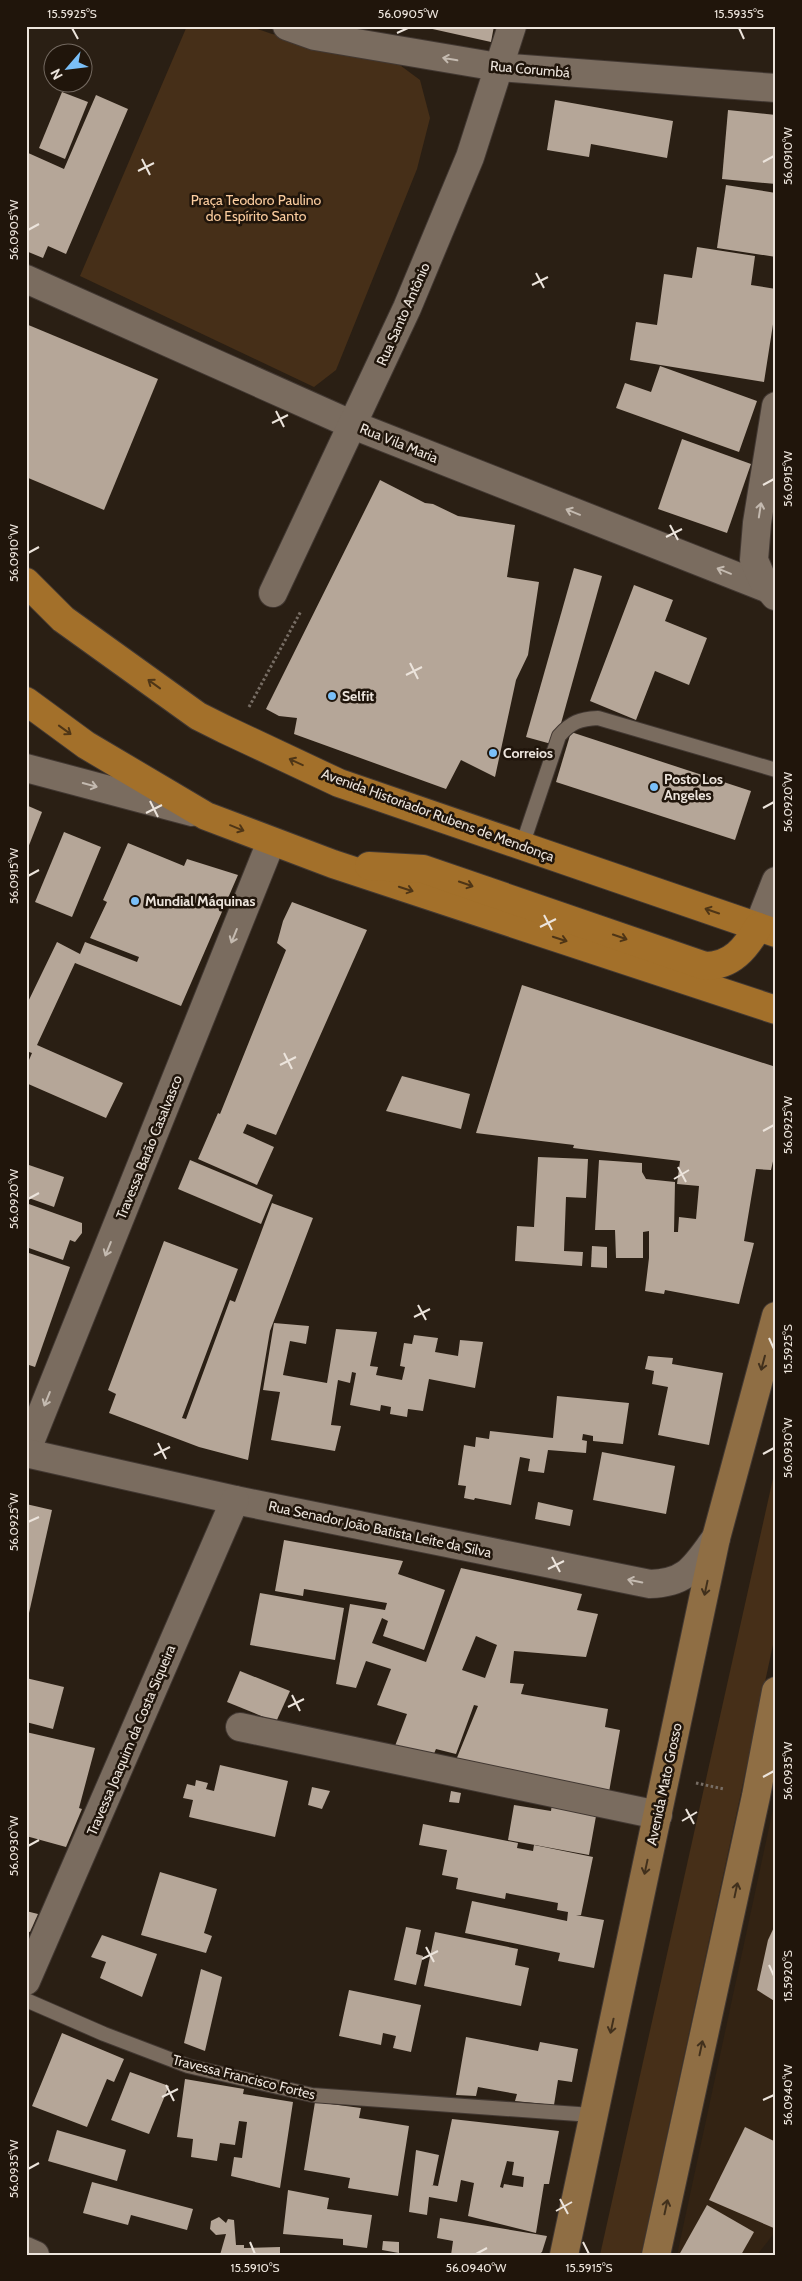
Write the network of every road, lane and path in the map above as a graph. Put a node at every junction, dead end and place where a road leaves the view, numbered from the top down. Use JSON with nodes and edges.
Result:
{"nodes":[{"id":1,"x":287,"y":26,"type":"edge"},
{"id":2,"x":512,"y":26,"type":"edge"},
{"id":3,"x":498,"y":67,"type":"junction"},
{"id":4,"x":776,"y":88,"type":"edge"},
{"id":5,"x":26,"y":279,"type":"edge"},
{"id":6,"x":776,"y":406,"type":"edge"},
{"id":7,"x":352,"y":425,"type":"junction"},
{"id":8,"x":26,"y":582,"type":"edge"},
{"id":9,"x":273,"y":593,"type":"dead end"},
{"id":10,"x":772,"y":593,"type":"edge"},
{"id":11,"x":294,"y":626,"type":"dead end"},
{"id":12,"x":263,"y":681,"type":"dead end"},
{"id":13,"x":26,"y":701,"type":"edge"},
{"id":14,"x":26,"y":768,"type":"edge"},
{"id":15,"x":776,"y":770,"type":"edge"},
{"id":16,"x":206,"y":816,"type":"junction"},
{"id":17,"x":271,"y":842,"type":"junction"},
{"id":18,"x":522,"y":846,"type":"junction"},
{"id":19,"x":333,"y":864,"type":"junction"},
{"id":20,"x":776,"y":880,"type":"edge"},
{"id":21,"x":767,"y":930,"type":"edge"},
{"id":22,"x":776,"y":1010,"type":"edge"},
{"id":23,"x":776,"y":1316,"type":"edge"},
{"id":24,"x":26,"y":1452,"type":"edge"},
{"id":25,"x":235,"y":1500,"type":"junction"},
{"id":26,"x":716,"y":1538,"type":"junction"},
{"id":27,"x":776,"y":1691,"type":"edge"},
{"id":28,"x":240,"y":1727,"type":"dead end"},
{"id":29,"x":666,"y":1776,"type":"junction"},
{"id":30,"x":756,"y":1796,"type":"junction"},
{"id":31,"x":658,"y":1815,"type":"junction"},
{"id":32,"x":26,"y":1981,"type":"edge"},
{"id":33,"x":26,"y":2000,"type":"edge"},
{"id":34,"x":592,"y":2115,"type":"junction"},
{"id":35,"x":26,"y":2251,"type":"edge"},
{"id":36,"x":35,"y":2255,"type":"edge"},
{"id":37,"x":564,"y":2255,"type":"edge"},
{"id":38,"x":656,"y":2255,"type":"edge"}],
"edges":[{"from":3,"to":1,"type":"street","name":"Rua Corumbá","one_way":true},
{"from":2,"to":3,"type":"street","name":"Rua Santo Antônio"},
{"from":3,"to":4,"type":"street","name":"Rua Corumbá"},
{"from":3,"to":7,"type":"street","name":"Rua Santo Antônio"},
{"from":5,"to":7,"type":"street","name":"Rua Vila Maria"},
{"from":10,"to":6,"type":"street","one_way":true},
{"from":7,"to":9,"type":"street","name":"Rua Santo Antônio"},
{"from":10,"to":7,"type":"street","name":"Rua Vila Maria","one_way":true},
{"from":18,"to":8,"type":"main road","name":"Avenida Historiador Rubens de Mendonça","one_way":true},
{"from":11,"to":12,"type":"path"},
{"from":13,"to":16,"type":"main road","one_way":true},
{"from":14,"to":16,"type":"street","one_way":true},
{"from":15,"to":18,"type":"lane"},
{"from":16,"to":17,"type":"main road","one_way":true},
{"from":17,"to":19,"type":"main road"},
{"from":17,"to":24,"type":"street","name":"Travessa Barão Casalvasco","one_way":true},
{"from":21,"to":18,"type":"main road","name":"Avenida Historiador Rubens de Mendonça","one_way":true},
{"from":19,"to":21,"type":"main road","one_way":true},
{"from":19,"to":22,"type":"main road","one_way":true},
{"from":20,"to":21,"type":"street"},
{"from":23,"to":26,"type":"main road","name":"Avenida Mato Grosso","one_way":true},
{"from":24,"to":25,"type":"street","name":"Rua Senador João Batista Leite da Silva"},
{"from":26,"to":25,"type":"street","name":"Rua Senador João Batista Leite da Silva","one_way":true},
{"from":25,"to":32,"type":"street","name":"Travessa Joaquim da Costa Siqueira"},
{"from":26,"to":29,"type":"main road","name":"Avenida Mato Grosso","one_way":true},
{"from":27,"to":30,"type":"main road"},
{"from":28,"to":31,"type":"street"},
{"from":29,"to":30,"type":"path"},
{"from":29,"to":31,"type":"main road","name":"Avenida Mato Grosso"},
{"from":38,"to":30,"type":"main road","one_way":true},
{"from":31,"to":34,"type":"main road","name":"Avenida Mato Grosso","one_way":true},
{"from":33,"to":34,"type":"lane","name":"Travessa Francisco Fortes"},
{"from":34,"to":37,"type":"main road","name":"Avenida Mato Grosso"},
{"from":35,"to":36,"type":"street"}]}
